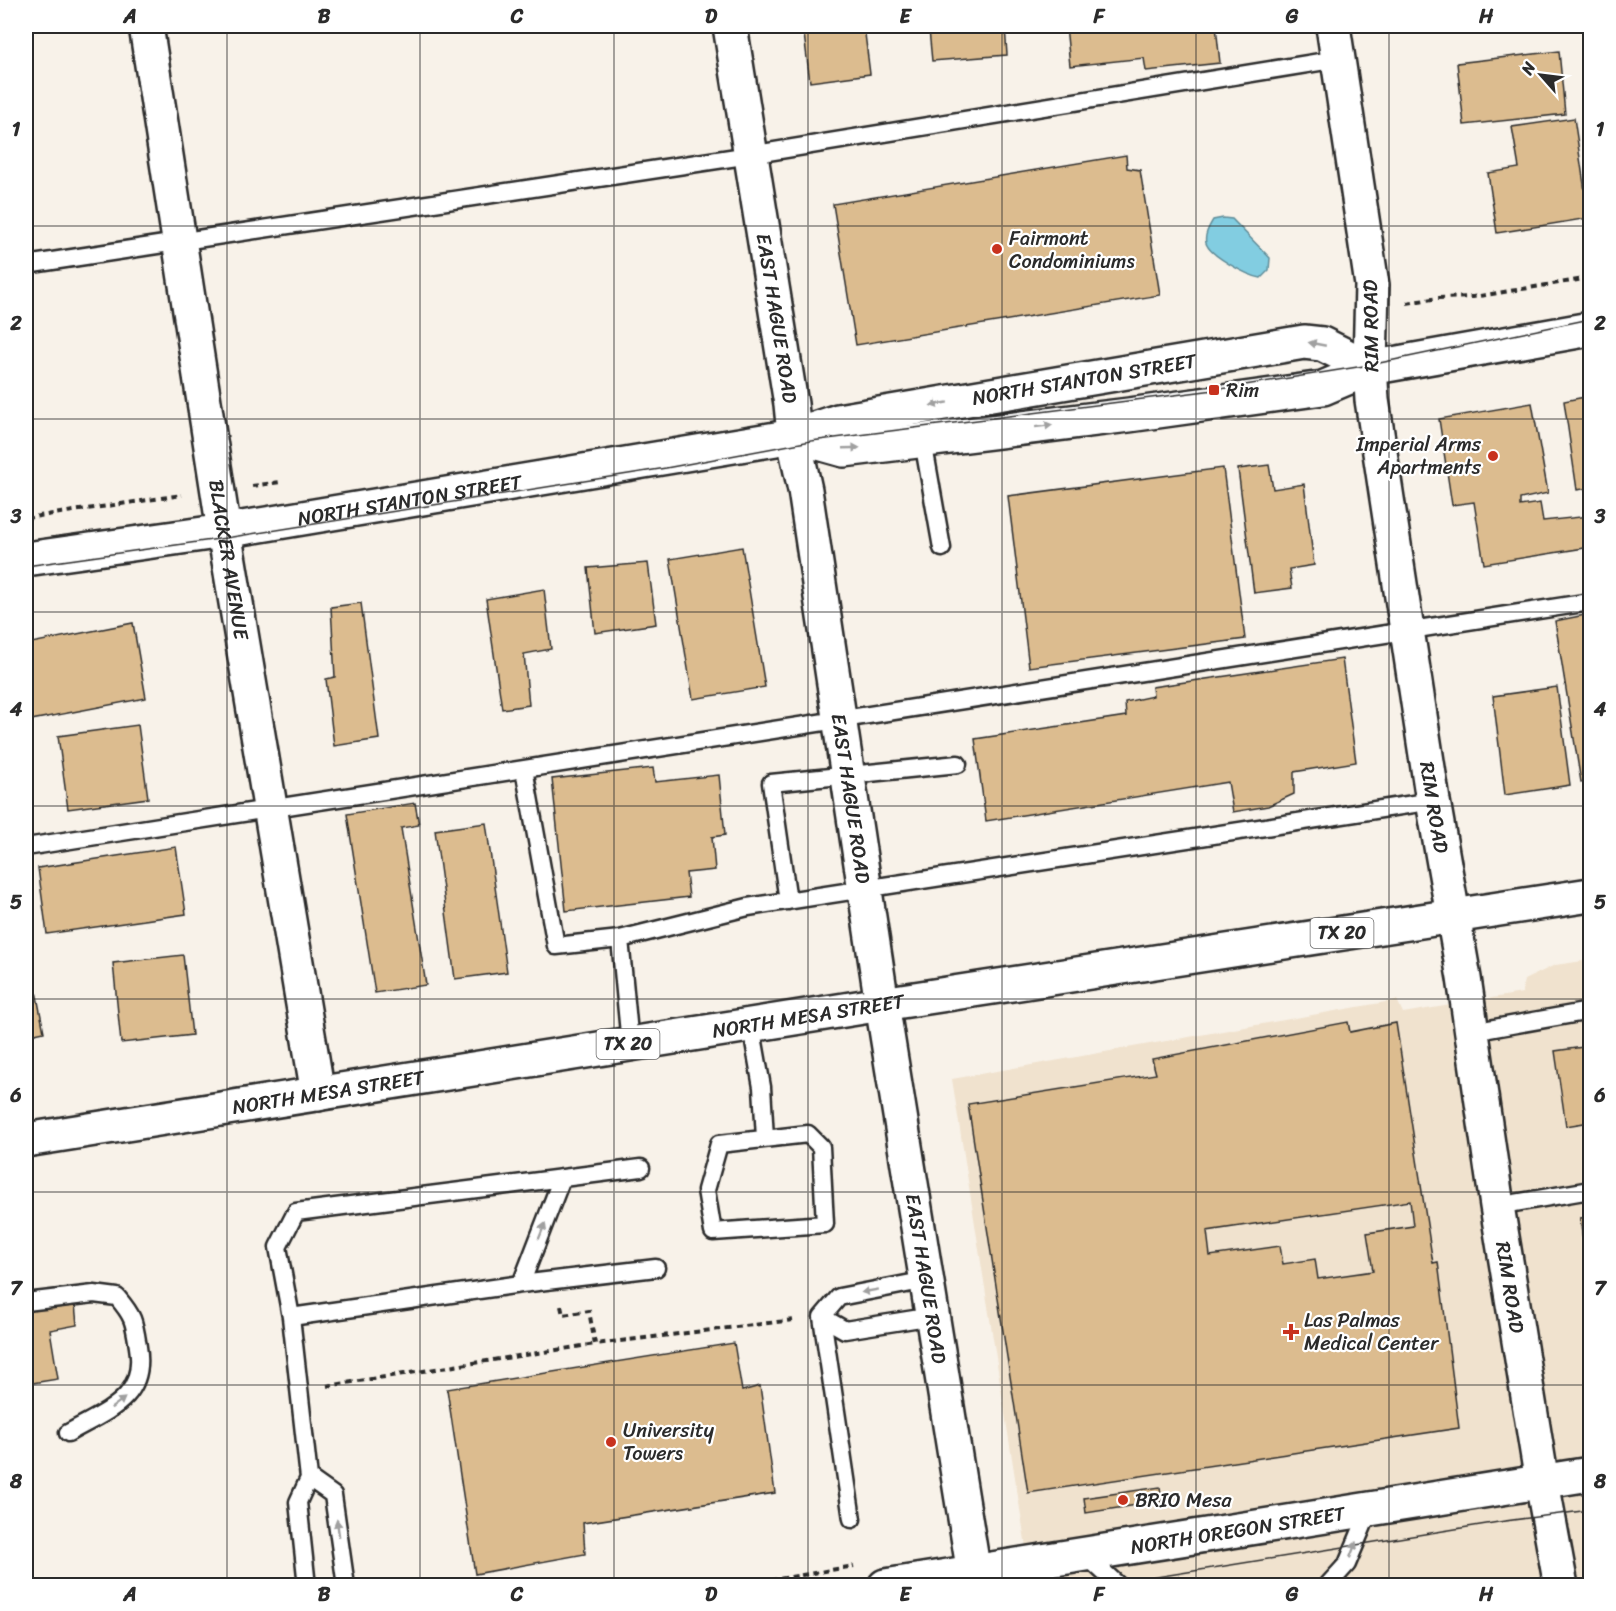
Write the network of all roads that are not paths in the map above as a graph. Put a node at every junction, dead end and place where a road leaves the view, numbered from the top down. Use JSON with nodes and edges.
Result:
{"nodes":[{"id":1,"x":146,"y":26,"type":"edge"},
{"id":2,"x":730,"y":26,"type":"edge"},
{"id":3,"x":1333,"y":26,"type":"edge"},
{"id":4,"x":1338,"y":58,"type":"junction"},
{"id":5,"x":750,"y":155,"type":"junction"},
{"id":6,"x":180,"y":241,"type":"junction"},
{"id":7,"x":26,"y":265,"type":"edge"},
{"id":8,"x":1590,"y":329,"type":"edge"},
{"id":9,"x":1370,"y":368,"type":"junction"},
{"id":10,"x":794,"y":436,"type":"junction"},
{"id":11,"x":923,"y":441,"type":"junction"},
{"id":12,"x":224,"y":531,"type":"junction"},
{"id":13,"x":942,"y":548,"type":"dead end"},
{"id":14,"x":26,"y":559,"type":"edge"},
{"id":15,"x":1590,"y":602,"type":"edge"},
{"id":16,"x":1409,"y":631,"type":"junction"},
{"id":17,"x":839,"y":718,"type":"junction"},
{"id":18,"x":958,"y":764,"type":"dead end"},
{"id":19,"x":524,"y":769,"type":"junction"},
{"id":20,"x":847,"y":777,"type":"junction"},
{"id":21,"x":1433,"y":801,"type":"junction"},
{"id":22,"x":272,"y":809,"type":"junction"},
{"id":23,"x":26,"y":847,"type":"edge"},
{"id":24,"x":865,"y":890,"type":"junction"},
{"id":25,"x":1590,"y":895,"type":"edge"},
{"id":26,"x":788,"y":901,"type":"junction"},
{"id":27,"x":1454,"y":916,"type":"junction"},
{"id":28,"x":620,"y":939,"type":"junction"},
{"id":29,"x":882,"y":1004,"type":"junction"},
{"id":30,"x":1590,"y":1011,"type":"edge"},
{"id":31,"x":751,"y":1025,"type":"junction"},
{"id":32,"x":1472,"y":1032,"type":"junction"},
{"id":33,"x":630,"y":1044,"type":"junction"},
{"id":34,"x":318,"y":1094,"type":"junction"},
{"id":35,"x":765,"y":1138,"type":"junction"},
{"id":36,"x":26,"y":1140,"type":"edge"},
{"id":37,"x":642,"y":1168,"type":"dead end"},
{"id":38,"x":562,"y":1178,"type":"junction"},
{"id":39,"x":1590,"y":1190,"type":"edge"},
{"id":40,"x":1497,"y":1206,"type":"junction"},
{"id":41,"x":656,"y":1268,"type":"dead end"},
{"id":42,"x":927,"y":1281,"type":"junction"},
{"id":43,"x":521,"y":1284,"type":"junction"},
{"id":44,"x":26,"y":1302,"type":"edge"},
{"id":45,"x":933,"y":1316,"type":"junction"},
{"id":46,"x":291,"y":1317,"type":"junction"},
{"id":47,"x":822,"y":1317,"type":"junction"},
{"id":48,"x":68,"y":1433,"type":"dead end"},
{"id":49,"x":1590,"y":1474,"type":"edge"},
{"id":50,"x":309,"y":1478,"type":"junction"},
{"id":51,"x":1542,"y":1482,"type":"junction"},
{"id":52,"x":1370,"y":1509,"type":"junction"},
{"id":53,"x":852,"y":1519,"type":"dead end"},
{"id":54,"x":1083,"y":1553,"type":"junction"},
{"id":55,"x":975,"y":1578,"type":"edge"},
{"id":56,"x":307,"y":1586,"type":"edge"},
{"id":57,"x":346,"y":1586,"type":"edge"},
{"id":58,"x":885,"y":1586,"type":"edge"},
{"id":59,"x":1119,"y":1586,"type":"edge"},
{"id":60,"x":1327,"y":1586,"type":"edge"},
{"id":61,"x":1561,"y":1586,"type":"edge"}],
"edges":[{"from":1,"to":6,"type":"street","name":"BLACKER AVENUE"},
{"from":2,"to":5,"type":"street","name":"EAST HAGUE ROAD"},
{"from":3,"to":4,"type":"street","name":"RIM ROAD"},
{"from":4,"to":5,"type":"lane"},
{"from":4,"to":9,"type":"street","name":"RIM ROAD"},
{"from":5,"to":6,"type":"lane"},
{"from":5,"to":10,"type":"street","name":"EAST HAGUE ROAD"},
{"from":6,"to":7,"type":"lane"},
{"from":6,"to":12,"type":"street","name":"BLACKER AVENUE"},
{"from":8,"to":9,"type":"street","name":"NORTH STANTON STREET"},
{"from":9,"to":10,"type":"street","name":"NORTH STANTON STREET","one_way":true},
{"from":11,"to":9,"type":"street","name":"NORTH STANTON STREET","one_way":true},
{"from":9,"to":16,"type":"street","name":"RIM ROAD"},
{"from":10,"to":11,"type":"street","name":"NORTH STANTON STREET","one_way":true},
{"from":10,"to":12,"type":"street","name":"NORTH STANTON STREET"},
{"from":10,"to":17,"type":"street","name":"EAST HAGUE ROAD"},
{"from":11,"to":13,"type":"lane"},
{"from":12,"to":14,"type":"street","name":"NORTH STANTON STREET"},
{"from":12,"to":22,"type":"street","name":"BLACKER AVENUE"},
{"from":15,"to":16,"type":"lane"},
{"from":16,"to":17,"type":"lane"},
{"from":16,"to":21,"type":"street","name":"RIM ROAD"},
{"from":17,"to":19,"type":"lane"},
{"from":17,"to":20,"type":"street","name":"EAST HAGUE ROAD"},
{"from":18,"to":20,"type":"lane"},
{"from":19,"to":22,"type":"lane"},
{"from":19,"to":28,"type":"lane"},
{"from":20,"to":24,"type":"street","name":"EAST HAGUE ROAD"},
{"from":20,"to":26,"type":"lane"},
{"from":21,"to":24,"type":"lane"},
{"from":21,"to":27,"type":"street","name":"RIM ROAD"},
{"from":22,"to":23,"type":"lane"},
{"from":22,"to":34,"type":"street","name":"BLACKER AVENUE"},
{"from":24,"to":26,"type":"lane"},
{"from":24,"to":29,"type":"street","name":"EAST HAGUE ROAD"},
{"from":25,"to":27,"type":"street","name":"NORTH MESA STREET","number":"TX 20"},
{"from":26,"to":28,"type":"lane"},
{"from":27,"to":29,"type":"street","name":"NORTH MESA STREET","number":"TX 20"},
{"from":27,"to":32,"type":"street","name":"RIM ROAD"},
{"from":28,"to":33,"type":"lane"},
{"from":29,"to":31,"type":"street","name":"NORTH MESA STREET","number":"TX 20"},
{"from":29,"to":42,"type":"street","name":"EAST HAGUE ROAD"},
{"from":30,"to":32,"type":"lane"},
{"from":31,"to":33,"type":"street","name":"NORTH MESA STREET","number":"TX 20"},
{"from":31,"to":35,"type":"lane"},
{"from":32,"to":40,"type":"street","name":"RIM ROAD"},
{"from":33,"to":34,"type":"street","name":"NORTH MESA STREET","number":"TX 20"},
{"from":34,"to":36,"type":"street","name":"NORTH MESA STREET","number":"TX 20"},
{"from":35,"to":35,"type":"lane"},
{"from":37,"to":38,"type":"lane"},
{"from":43,"to":38,"type":"lane","one_way":true},
{"from":38,"to":46,"type":"lane"},
{"from":39,"to":40,"type":"lane"},
{"from":40,"to":51,"type":"street","name":"RIM ROAD"},
{"from":41,"to":43,"type":"lane"},
{"from":42,"to":45,"type":"street","name":"EAST HAGUE ROAD"},
{"from":42,"to":47,"type":"lane","one_way":true},
{"from":43,"to":46,"type":"lane"},
{"from":48,"to":44,"type":"lane","one_way":true},
{"from":45,"to":47,"type":"lane"},
{"from":45,"to":55,"type":"street","name":"EAST HAGUE ROAD"},
{"from":46,"to":50,"type":"lane"},
{"from":47,"to":53,"type":"lane"},
{"from":49,"to":51,"type":"street","name":"NORTH OREGON STREET"},
{"from":50,"to":56,"type":"lane"},
{"from":57,"to":50,"type":"lane","one_way":true},
{"from":51,"to":52,"type":"street","name":"NORTH OREGON STREET"},
{"from":51,"to":61,"type":"street","name":"RIM ROAD"},
{"from":52,"to":54,"type":"street","name":"NORTH OREGON STREET"},
{"from":60,"to":52,"type":"lane","one_way":true},
{"from":54,"to":55,"type":"street","name":"NORTH OREGON STREET"},
{"from":54,"to":59,"type":"lane"},
{"from":55,"to":58,"type":"street","name":"NORTH OREGON STREET"}]}
